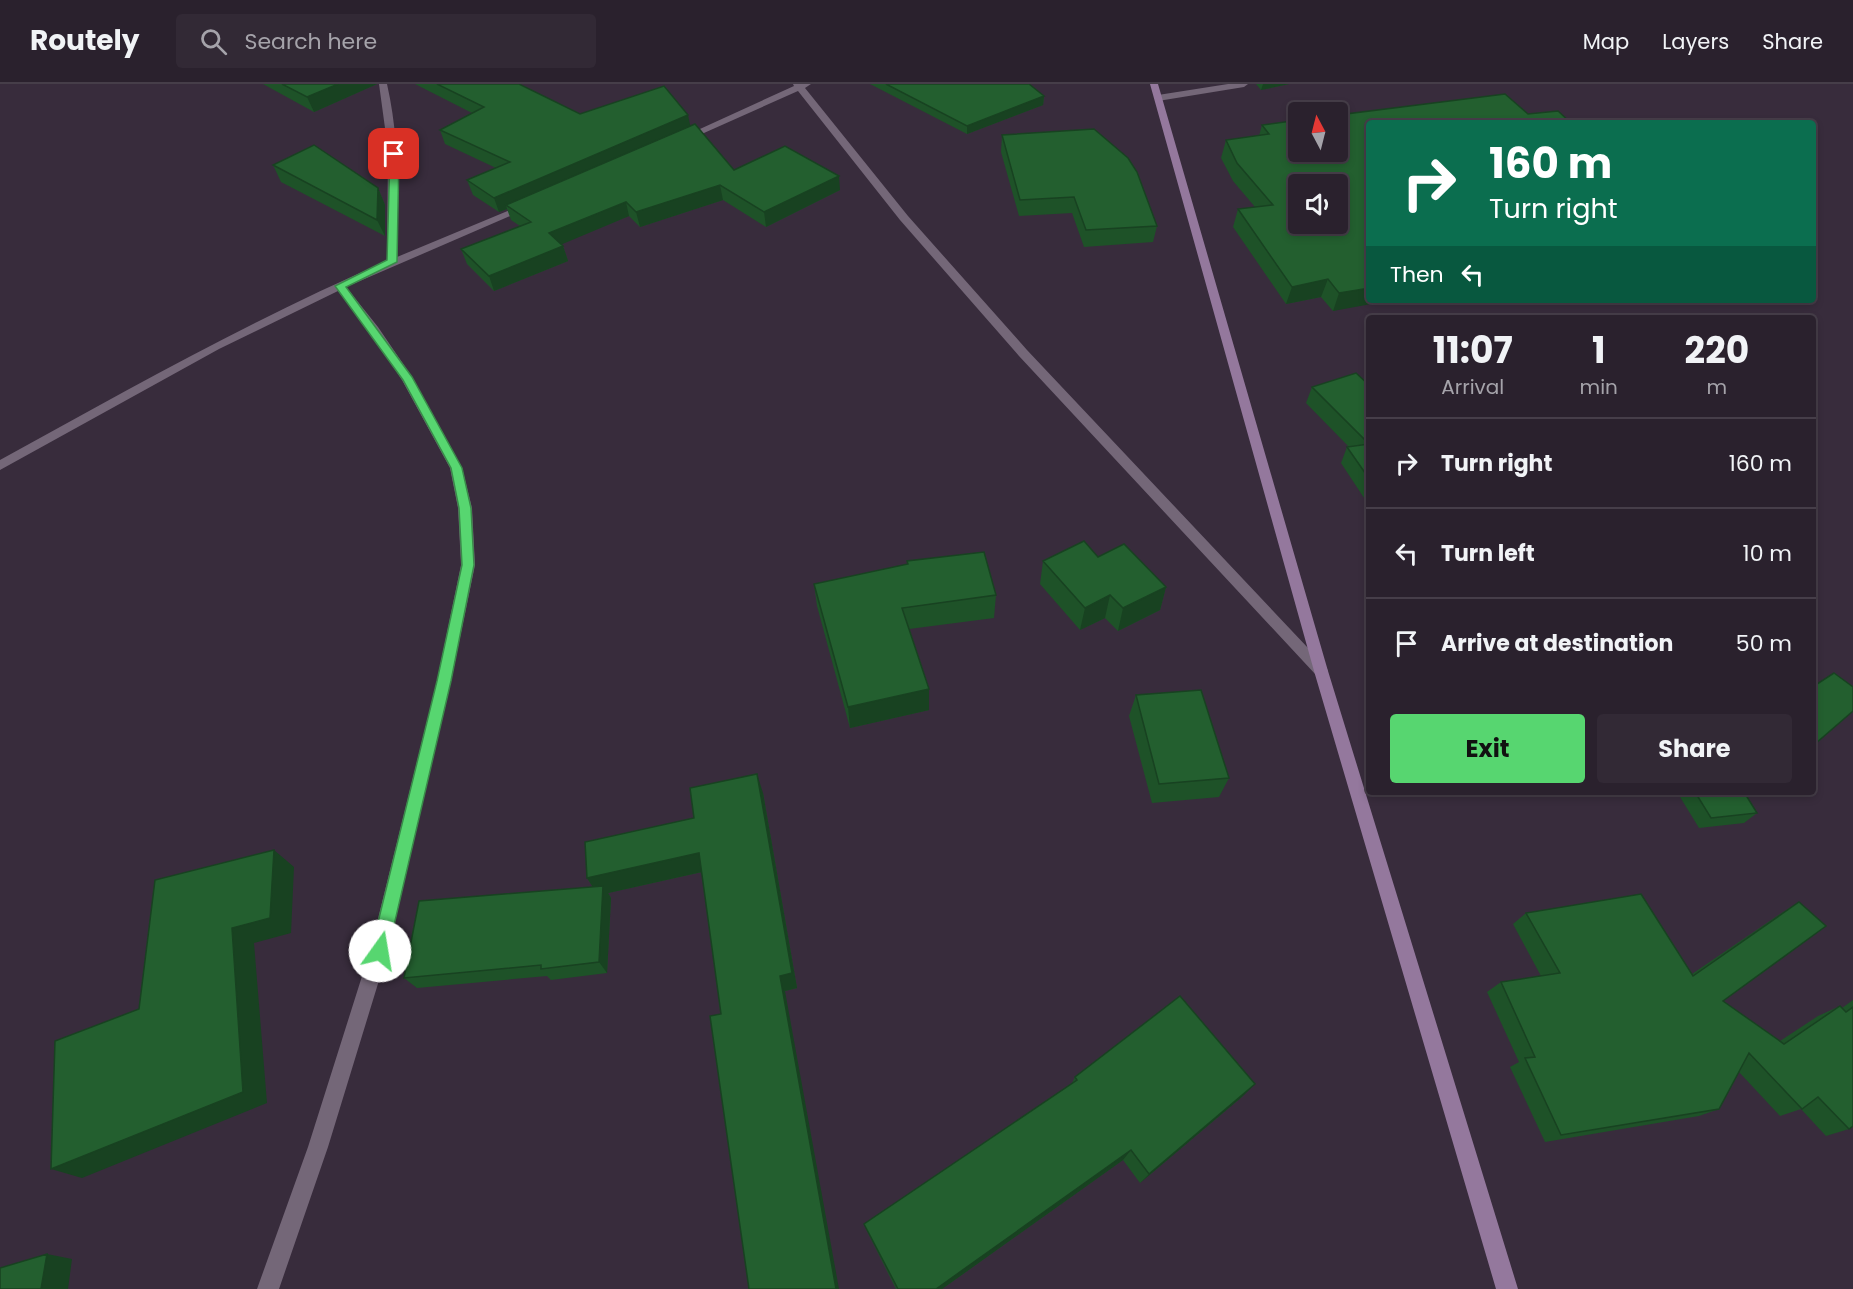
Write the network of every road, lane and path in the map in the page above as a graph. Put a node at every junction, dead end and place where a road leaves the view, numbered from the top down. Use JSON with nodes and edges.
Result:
{"nodes":[{"id":1,"x":383,"y":84,"type":"edge"},
{"id":2,"x":1244,"y":84,"type":"edge"},
{"id":3,"x":801,"y":85,"type":"edge"},
{"id":4,"x":1156,"y":91,"type":"edge"},
{"id":5,"x":668,"y":145,"type":"edge"},
{"id":6,"x":539,"y":202,"type":"edge"},
{"id":7,"x":392,"y":262,"type":"junction"},
{"id":8,"x":340,"y":286,"type":"junction"},
{"id":9,"x":0,"y":466,"type":"edge"},
{"id":10,"x":1321,"y":671,"type":"junction"},
{"id":11,"x":268,"y":1289,"type":"edge"},
{"id":12,"x":1507,"y":1289,"type":"edge"}],
"edges":[{"from":1,"to":7,"type":"street"},
{"from":2,"to":4,"type":"street"},
{"from":3,"to":5,"type":"street"},
{"from":3,"to":10,"type":"street"},
{"from":4,"to":10,"type":"main road"},
{"from":6,"to":7,"type":"street"},
{"from":7,"to":8,"type":"street"},
{"from":8,"to":9,"type":"street"},
{"from":8,"to":11,"type":"street"},
{"from":10,"to":12,"type":"main road"}]}
